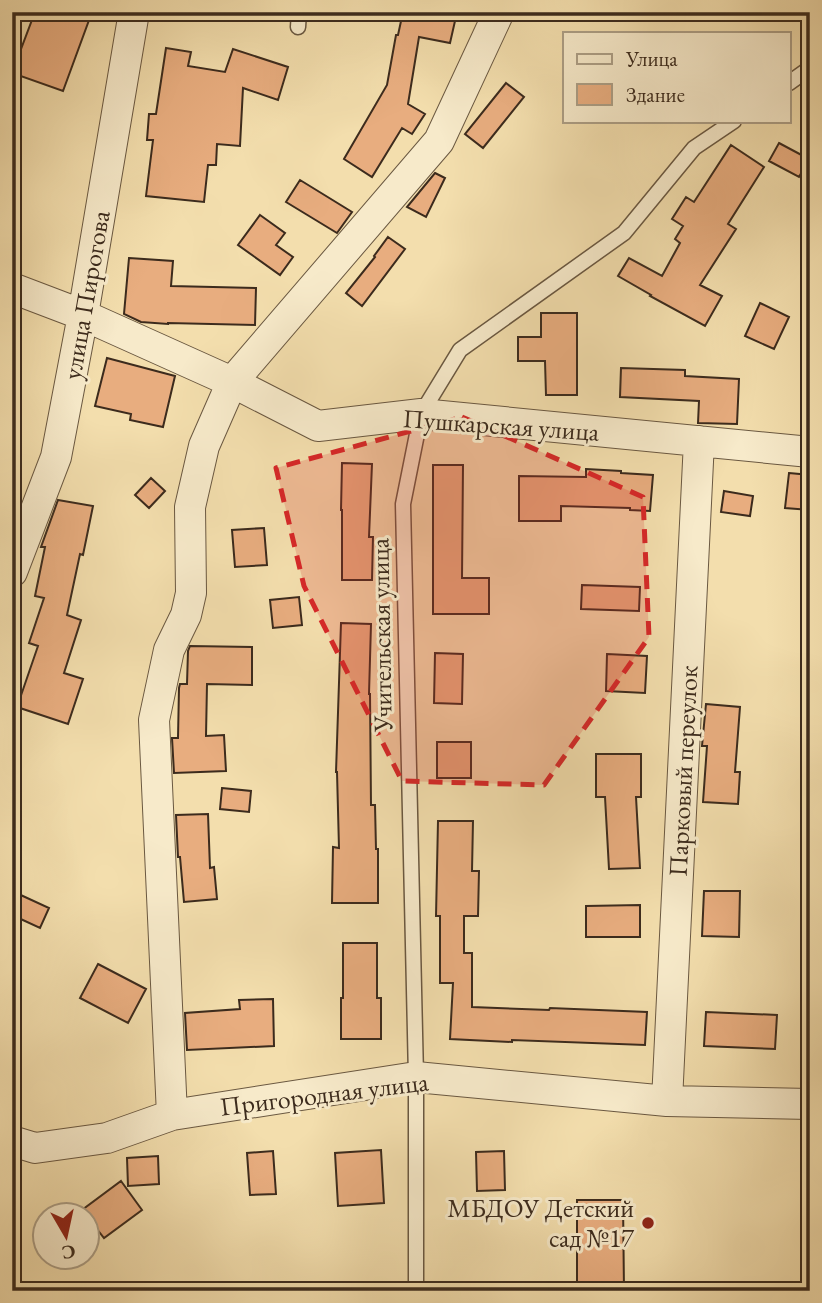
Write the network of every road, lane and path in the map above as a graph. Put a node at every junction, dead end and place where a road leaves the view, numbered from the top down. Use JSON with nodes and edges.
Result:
{"nodes":[{"id":1,"x":134,"y":12,"type":"edge"},
{"id":2,"x":499,"y":12,"type":"edge"},
{"id":3,"x":810,"y":68,"type":"edge"},
{"id":4,"x":790,"y":82,"type":"edge"},
{"id":5,"x":733,"y":122,"type":"edge"},
{"id":6,"x":12,"y":288,"type":"edge"},
{"id":7,"x":83,"y":315,"type":"junction"},
{"id":8,"x":232,"y":382,"type":"junction"},
{"id":9,"x":421,"y":414,"type":"junction"},
{"id":10,"x":699,"y":441,"type":"junction"},
{"id":11,"x":810,"y":452,"type":"edge"},
{"id":12,"x":12,"y":572,"type":"edge"},
{"id":13,"x":416,"y":1077,"type":"junction"},
{"id":14,"x":667,"y":1101,"type":"junction"},
{"id":15,"x":810,"y":1104,"type":"edge"},
{"id":16,"x":172,"y":1115,"type":"junction"},
{"id":17,"x":12,"y":1141,"type":"edge"},
{"id":18,"x":416,"y":1291,"type":"edge"}],
"edges":[{"from":1,"to":7,"type":"street","name":"улица Пирогова"},
{"from":2,"to":8,"type":"street"},
{"from":3,"to":4,"type":"lane"},
{"from":5,"to":9,"type":"lane","name":"Учительская улица"},
{"from":6,"to":7,"type":"street","name":"Пушкарская улица"},
{"from":7,"to":8,"type":"street","name":"Пушкарская улица"},
{"from":7,"to":12,"type":"street","name":"улица Пирогова"},
{"from":8,"to":9,"type":"street","name":"Пушкарская улица"},
{"from":8,"to":16,"type":"street"},
{"from":9,"to":10,"type":"street","name":"Пушкарская улица"},
{"from":9,"to":13,"type":"lane","name":"Учительская улица"},
{"from":10,"to":11,"type":"street","name":"Пушкарская улица"},
{"from":10,"to":14,"type":"street","name":"Парковый переулок"},
{"from":13,"to":14,"type":"street","name":"Пригородная улица"},
{"from":13,"to":16,"type":"street","name":"Пригородная улица"},
{"from":13,"to":18,"type":"lane","name":"Учительская улица"},
{"from":14,"to":15,"type":"street","name":"Пригородная улица"},
{"from":16,"to":17,"type":"street","name":"Пригородная улица"}]}
